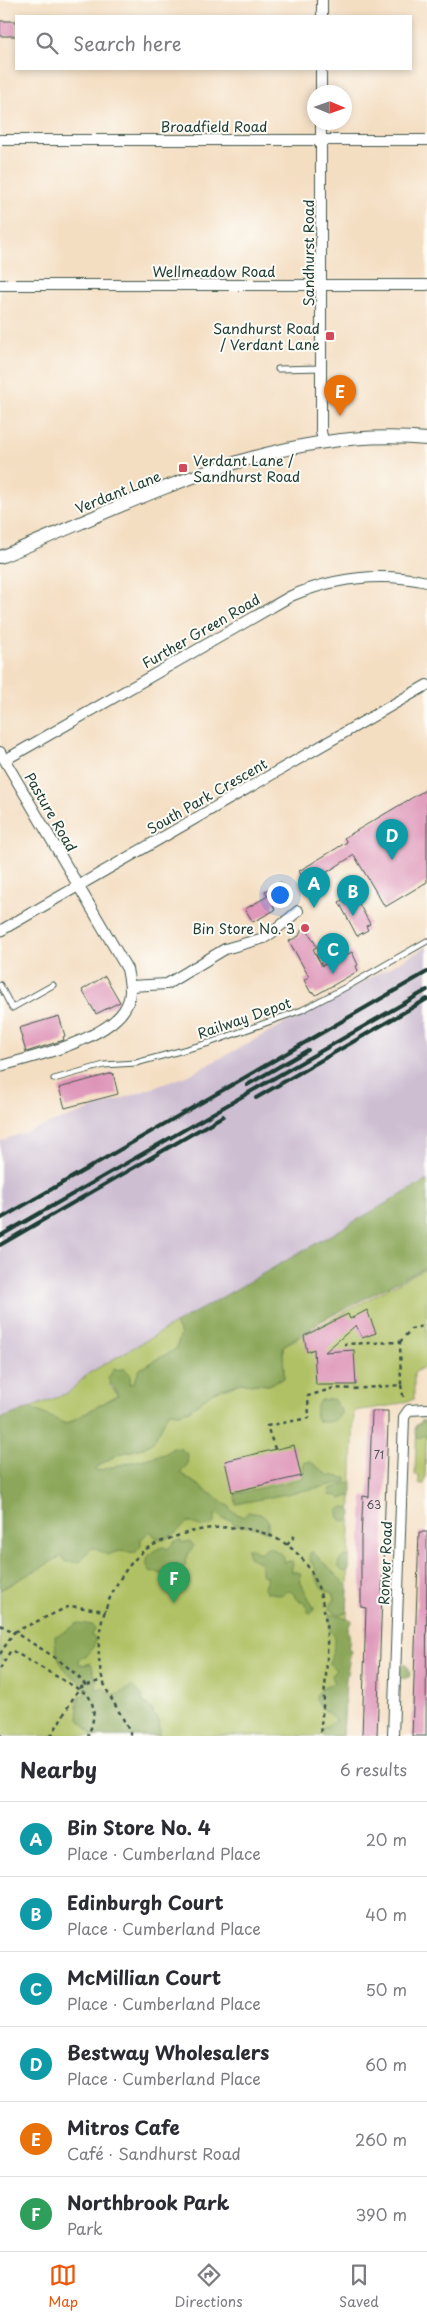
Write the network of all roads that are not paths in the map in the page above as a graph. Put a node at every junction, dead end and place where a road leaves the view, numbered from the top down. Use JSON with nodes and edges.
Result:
{"nodes":[{"id":1,"x":322,"y":0,"type":"edge"},
{"id":2,"x":322,"y":15,"type":"edge"},
{"id":3,"x":321,"y":70,"type":"edge"},
{"id":4,"x":321,"y":85,"type":"edge"},
{"id":5,"x":321,"y":130,"type":"edge"},
{"id":6,"x":0,"y":140,"type":"edge"},
{"id":7,"x":321,"y":140,"type":"junction"},
{"id":8,"x":427,"y":140,"type":"edge"},
{"id":9,"x":0,"y":284,"type":"edge"},
{"id":10,"x":427,"y":284,"type":"edge"},
{"id":11,"x":321,"y":285,"type":"junction"},
{"id":12,"x":278,"y":368,"type":"dead end"},
{"id":13,"x":322,"y":368,"type":"junction"},
{"id":14,"x":427,"y":439,"type":"edge"},
{"id":15,"x":324,"y":443,"type":"junction"},
{"id":16,"x":0,"y":557,"type":"edge"},
{"id":17,"x":427,"y":582,"type":"edge"},
{"id":18,"x":427,"y":685,"type":"edge"},
{"id":19,"x":2,"y":756,"type":"edge"},
{"id":20,"x":78,"y":886,"type":"junction"},
{"id":21,"x":298,"y":911,"type":"dead end"},
{"id":22,"x":0,"y":931,"type":"edge"},
{"id":23,"x":427,"y":941,"type":"edge"},
{"id":24,"x":0,"y":986,"type":"edge"},
{"id":25,"x":53,"y":986,"type":"dead end"},
{"id":26,"x":131,"y":986,"type":"junction"},
{"id":27,"x":0,"y":1066,"type":"edge"},
{"id":28,"x":54,"y":1079,"type":"dead end"},
{"id":29,"x":427,"y":1409,"type":"edge"},
{"id":30,"x":393,"y":1736,"type":"edge"}],
"edges":[{"from":1,"to":2,"type":"street"},
{"from":3,"to":4,"type":"street"},
{"from":5,"to":7,"type":"street","name":"Sandhurst Road"},
{"from":6,"to":7,"type":"street","name":"Broadfield Road"},
{"from":7,"to":8,"type":"street","name":"Broadfield Road"},
{"from":7,"to":11,"type":"street","name":"Sandhurst Road"},
{"from":9,"to":11,"type":"street","name":"Wellmeadow Road"},
{"from":10,"to":11,"type":"street","name":"Wellmeadow Road"},
{"from":11,"to":13,"type":"street","name":"Sandhurst Road"},
{"from":12,"to":13,"type":"lane"},
{"from":13,"to":15,"type":"street","name":"Sandhurst Road"},
{"from":14,"to":15,"type":"street","name":"Verdant Lane"},
{"from":15,"to":16,"type":"street","name":"Verdant Lane"},
{"from":17,"to":19,"type":"street","name":"Further Green Road"},
{"from":18,"to":20,"type":"street","name":"South Park Crescent"},
{"from":19,"to":20,"type":"street","name":"Pasture Road"},
{"from":20,"to":22,"type":"street","name":"South Park Crescent"},
{"from":20,"to":26,"type":"street","name":"Pasture Road"},
{"from":21,"to":26,"type":"street"},
{"from":23,"to":28,"type":"lane","name":"Railway Depot"},
{"from":24,"to":25,"type":"lane"},
{"from":26,"to":27,"type":"street"},
{"from":29,"to":30,"type":"street","name":"Ronver Road"}]}
